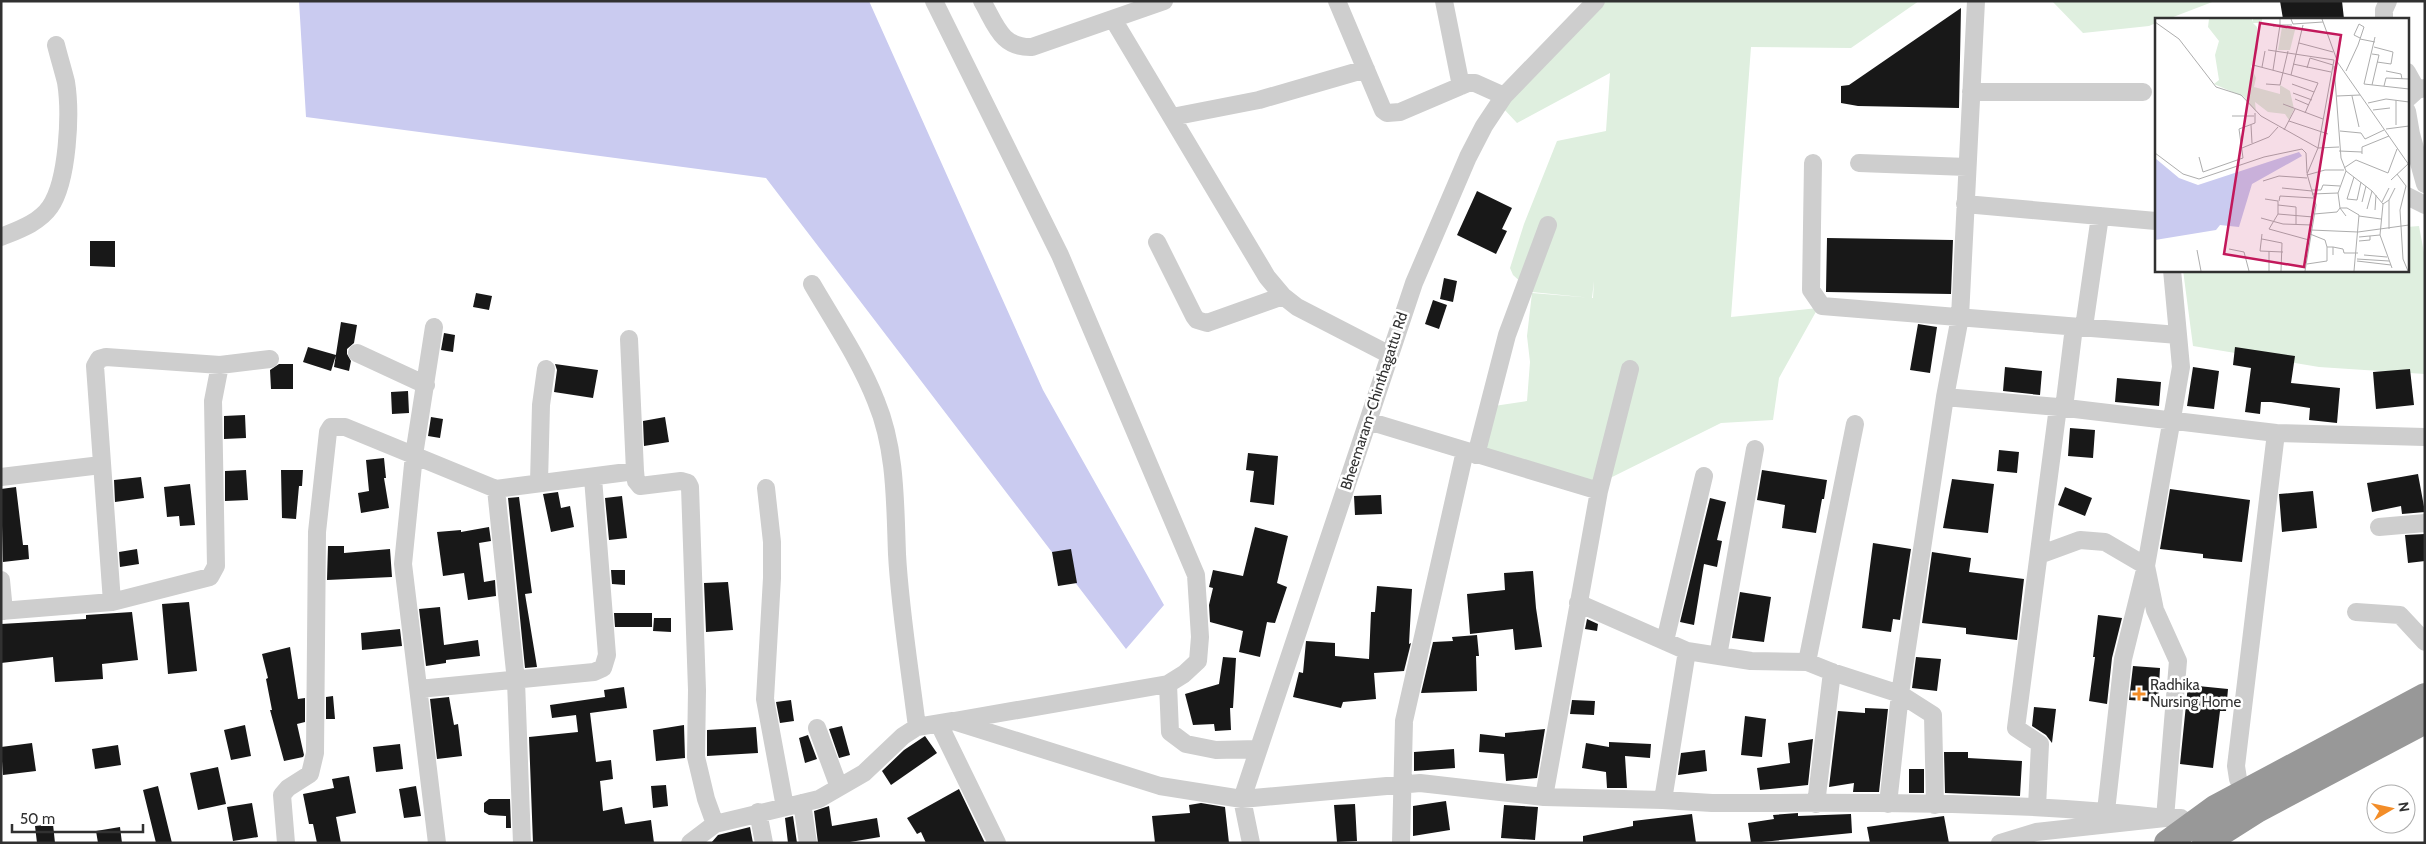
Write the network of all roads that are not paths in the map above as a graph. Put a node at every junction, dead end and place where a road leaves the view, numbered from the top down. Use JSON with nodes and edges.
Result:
{"nodes":[{"id":1,"x":934,"y":1,"type":"edge"},
{"id":2,"x":982,"y":1,"type":"edge"},
{"id":3,"x":1164,"y":1,"type":"edge"},
{"id":4,"x":1337,"y":1,"type":"edge"},
{"id":5,"x":1444,"y":1,"type":"edge"},
{"id":6,"x":1596,"y":1,"type":"edge"},
{"id":7,"x":1976,"y":1,"type":"edge"},
{"id":8,"x":2388,"y":1,"type":"edge"},
{"id":9,"x":1113,"y":18,"type":"junction"},
{"id":10,"x":2384,"y":18,"type":"edge"},
{"id":11,"x":56,"y":45,"type":"dead end"},
{"id":12,"x":1366,"y":69,"type":"junction"},
{"id":13,"x":2408,"y":74,"type":"edge"},
{"id":14,"x":1461,"y":86,"type":"junction"},
{"id":15,"x":1972,"y":92,"type":"junction"},
{"id":16,"x":2144,"y":92,"type":"dead end"},
{"id":17,"x":2416,"y":92,"type":"edge"},
{"id":18,"x":1504,"y":96,"type":"junction"},
{"id":19,"x":1172,"y":117,"type":"junction"},
{"id":20,"x":2408,"y":117,"type":"edge"},
{"id":21,"x":1814,"y":163,"type":"dead end"},
{"id":22,"x":1858,"y":163,"type":"dead end"},
{"id":23,"x":1968,"y":167,"type":"junction"},
{"id":24,"x":2425,"y":184,"type":"edge"},
{"id":25,"x":2408,"y":197,"type":"edge"},
{"id":26,"x":1965,"y":204,"type":"junction"},
{"id":27,"x":2425,"y":206,"type":"edge"},
{"id":28,"x":2408,"y":210,"type":"edge"},
{"id":29,"x":2425,"y":210,"type":"edge"},
{"id":30,"x":2100,"y":216,"type":"junction"},
{"id":31,"x":2155,"y":221,"type":"edge"},
{"id":32,"x":1548,"y":225,"type":"dead end"},
{"id":33,"x":1,"y":238,"type":"edge"},
{"id":34,"x":1157,"y":242,"type":"dead end"},
{"id":35,"x":2172,"y":271,"type":"edge"},
{"id":36,"x":812,"y":284,"type":"dead end"},
{"id":37,"x":1283,"y":296,"type":"junction"},
{"id":38,"x":1960,"y":317,"type":"junction"},
{"id":39,"x":434,"y":327,"type":"dead end"},
{"id":40,"x":2079,"y":327,"type":"junction"},
{"id":41,"x":2178,"y":335,"type":"junction"},
{"id":42,"x":628,"y":339,"type":"dead end"},
{"id":43,"x":357,"y":353,"type":"dead end"},
{"id":44,"x":1390,"y":355,"type":"junction"},
{"id":45,"x":270,"y":358,"type":"dead end"},
{"id":46,"x":220,"y":365,"type":"junction"},
{"id":47,"x":1630,"y":369,"type":"dead end"},
{"id":48,"x":546,"y":370,"type":"dead end"},
{"id":49,"x":426,"y":386,"type":"junction"},
{"id":50,"x":1945,"y":398,"type":"junction"},
{"id":51,"x":2061,"y":407,"type":"junction"},
{"id":52,"x":2170,"y":420,"type":"junction"},
{"id":53,"x":1368,"y":421,"type":"junction"},
{"id":54,"x":1855,"y":424,"type":"dead end"},
{"id":55,"x":2276,"y":433,"type":"junction"},
{"id":56,"x":2425,"y":437,"type":"edge"},
{"id":57,"x":1755,"y":449,"type":"dead end"},
{"id":58,"x":1470,"y":453,"type":"junction"},
{"id":59,"x":414,"y":455,"type":"junction"},
{"id":60,"x":101,"y":465,"type":"junction"},
{"id":61,"x":635,"y":471,"type":"junction"},
{"id":62,"x":1704,"y":476,"type":"dead end"},
{"id":63,"x":1,"y":477,"type":"edge"},
{"id":64,"x":593,"y":478,"type":"junction"},
{"id":65,"x":539,"y":482,"type":"junction"},
{"id":66,"x":766,"y":488,"type":"dead end"},
{"id":67,"x":496,"y":489,"type":"junction"},
{"id":68,"x":1599,"y":491,"type":"junction"},
{"id":69,"x":2425,"y":523,"type":"edge"},
{"id":70,"x":2379,"y":527,"type":"dead end"},
{"id":71,"x":2039,"y":555,"type":"junction"},
{"id":72,"x":2146,"y":566,"type":"junction"},
{"id":73,"x":1,"y":580,"type":"edge"},
{"id":74,"x":112,"y":602,"type":"junction"},
{"id":75,"x":1578,"y":603,"type":"junction"},
{"id":76,"x":2,"y":611,"type":"edge"},
{"id":77,"x":2356,"y":612,"type":"dead end"},
{"id":78,"x":1665,"y":641,"type":"junction"},
{"id":79,"x":2425,"y":642,"type":"edge"},
{"id":80,"x":1687,"y":651,"type":"junction"},
{"id":81,"x":1718,"y":656,"type":"junction"},
{"id":82,"x":1808,"y":662,"type":"junction"},
{"id":83,"x":1832,"y":672,"type":"junction"},
{"id":84,"x":516,"y":681,"type":"junction"},
{"id":85,"x":1168,"y":684,"type":"junction"},
{"id":86,"x":419,"y":689,"type":"junction"},
{"id":87,"x":1900,"y":694,"type":"junction"},
{"id":88,"x":2425,"y":696,"type":"edge"},
{"id":89,"x":2425,"y":721,"type":"edge"},
{"id":90,"x":946,"y":722,"type":"junction"},
{"id":91,"x":917,"y":727,"type":"junction"},
{"id":92,"x":817,"y":728,"type":"dead end"},
{"id":93,"x":1258,"y":749,"type":"junction"},
{"id":94,"x":1402,"y":784,"type":"junction"},
{"id":95,"x":839,"y":787,"type":"junction"},
{"id":96,"x":2244,"y":792,"type":"junction"},
{"id":97,"x":1544,"y":797,"type":"junction"},
{"id":98,"x":1242,"y":799,"type":"junction"},
{"id":99,"x":1663,"y":800,"type":"junction"},
{"id":100,"x":1816,"y":804,"type":"junction"},
{"id":101,"x":1888,"y":804,"type":"junction"},
{"id":102,"x":793,"y":805,"type":"junction"},
{"id":103,"x":1935,"y":805,"type":"junction"},
{"id":104,"x":2036,"y":807,"type":"junction"},
{"id":105,"x":2106,"y":811,"type":"junction"},
{"id":106,"x":758,"y":812,"type":"junction"},
{"id":107,"x":715,"y":824,"type":"junction"},
{"id":108,"x":2166,"y":830,"type":"edge"},
{"id":109,"x":2200,"y":836,"type":"edge"},
{"id":110,"x":286,"y":843,"type":"edge"},
{"id":111,"x":437,"y":843,"type":"edge"},
{"id":112,"x":522,"y":843,"type":"edge"},
{"id":113,"x":690,"y":843,"type":"edge"},
{"id":114,"x":764,"y":843,"type":"edge"},
{"id":115,"x":808,"y":843,"type":"edge"},
{"id":116,"x":997,"y":843,"type":"edge"},
{"id":117,"x":1251,"y":843,"type":"edge"},
{"id":118,"x":1401,"y":843,"type":"edge"},
{"id":119,"x":2000,"y":843,"type":"edge"}],
"edges":[{"from":1,"to":85,"type":"street"},
{"from":2,"to":9,"type":"street"},
{"from":3,"to":9,"type":"street"},
{"from":4,"to":12,"type":"street"},
{"from":5,"to":14,"type":"street"},
{"from":6,"to":18,"type":"street","name":"Bheemaram-Chinthagattu Rd"},
{"from":7,"to":15,"type":"street"},
{"from":8,"to":10,"type":"street"},
{"from":9,"to":19,"type":"street"},
{"from":11,"to":33,"type":"street"},
{"from":12,"to":14,"type":"street"},
{"from":12,"to":19,"type":"street"},
{"from":13,"to":17,"type":"street"},
{"from":14,"to":18,"type":"street"},
{"from":15,"to":16,"type":"street"},
{"from":15,"to":23,"type":"street"},
{"from":18,"to":44,"type":"street","name":"Bheemaram-Chinthagattu Rd"},
{"from":19,"to":37,"type":"street"},
{"from":20,"to":24,"type":"street"},
{"from":21,"to":38,"type":"street"},
{"from":22,"to":23,"type":"street"},
{"from":23,"to":26,"type":"street"},
{"from":25,"to":27,"type":"street"},
{"from":26,"to":30,"type":"street"},
{"from":26,"to":38,"type":"street"},
{"from":28,"to":29,"type":"street"},
{"from":30,"to":31,"type":"street"},
{"from":30,"to":40,"type":"street"},
{"from":32,"to":58,"type":"street"},
{"from":34,"to":37,"type":"street"},
{"from":35,"to":41,"type":"street"},
{"from":36,"to":91,"type":"street"},
{"from":37,"to":44,"type":"street"},
{"from":38,"to":40,"type":"street"},
{"from":38,"to":50,"type":"street"},
{"from":39,"to":49,"type":"street"},
{"from":40,"to":41,"type":"street"},
{"from":40,"to":51,"type":"street"},
{"from":41,"to":52,"type":"street"},
{"from":42,"to":61,"type":"street"},
{"from":43,"to":49,"type":"street"},
{"from":44,"to":53,"type":"street","name":"Bheemaram-Chinthagattu Rd"},
{"from":45,"to":46,"type":"street"},
{"from":46,"to":60,"type":"street"},
{"from":46,"to":74,"type":"street"},
{"from":47,"to":68,"type":"street"},
{"from":48,"to":65,"type":"street"},
{"from":49,"to":59,"type":"street"},
{"from":50,"to":51,"type":"street"},
{"from":50,"to":87,"type":"street"},
{"from":51,"to":52,"type":"street"},
{"from":51,"to":71,"type":"street"},
{"from":52,"to":55,"type":"street"},
{"from":52,"to":72,"type":"street"},
{"from":53,"to":58,"type":"street"},
{"from":53,"to":93,"type":"street","name":"Bheemaram-Chinthagattu Rd"},
{"from":54,"to":82,"type":"street"},
{"from":55,"to":56,"type":"street"},
{"from":55,"to":96,"type":"street"},
{"from":57,"to":81,"type":"street"},
{"from":58,"to":68,"type":"street"},
{"from":58,"to":94,"type":"street"},
{"from":59,"to":67,"type":"street"},
{"from":59,"to":86,"type":"street"},
{"from":59,"to":110,"type":"street"},
{"from":60,"to":63,"type":"street"},
{"from":60,"to":74,"type":"street"},
{"from":61,"to":64,"type":"street"},
{"from":61,"to":107,"type":"street"},
{"from":62,"to":78,"type":"street"},
{"from":64,"to":65,"type":"street"},
{"from":64,"to":84,"type":"street"},
{"from":65,"to":67,"type":"street"},
{"from":66,"to":102,"type":"street"},
{"from":67,"to":84,"type":"street"},
{"from":68,"to":75,"type":"street"},
{"from":69,"to":70,"type":"street"},
{"from":71,"to":72,"type":"street"},
{"from":71,"to":104,"type":"street"},
{"from":72,"to":105,"type":"street"},
{"from":72,"to":108,"type":"street"},
{"from":73,"to":76,"type":"street"},
{"from":74,"to":76,"type":"street"},
{"from":75,"to":78,"type":"street"},
{"from":75,"to":97,"type":"street"},
{"from":77,"to":79,"type":"street"},
{"from":78,"to":80,"type":"street"},
{"from":80,"to":81,"type":"street"},
{"from":80,"to":99,"type":"street"},
{"from":81,"to":82,"type":"street"},
{"from":82,"to":83,"type":"street"},
{"from":83,"to":87,"type":"street"},
{"from":83,"to":100,"type":"street"},
{"from":84,"to":86,"type":"street"},
{"from":84,"to":112,"type":"street"},
{"from":85,"to":90,"type":"street"},
{"from":85,"to":93,"type":"street"},
{"from":86,"to":111,"type":"street"},
{"from":87,"to":101,"type":"street"},
{"from":87,"to":103,"type":"street"},
{"from":88,"to":96,"type":"highway"},
{"from":89,"to":109,"type":"highway"},
{"from":90,"to":91,"type":"street"},
{"from":90,"to":98,"type":"street"},
{"from":90,"to":116,"type":"street"},
{"from":91,"to":95,"type":"street"},
{"from":92,"to":95,"type":"street"},
{"from":93,"to":98,"type":"street","name":"Bheemaram-Chinthagattu Rd"},
{"from":94,"to":97,"type":"street"},
{"from":94,"to":98,"type":"street"},
{"from":94,"to":118,"type":"street"},
{"from":95,"to":102,"type":"street"},
{"from":96,"to":109,"type":"highway"},
{"from":97,"to":99,"type":"street"},
{"from":98,"to":117,"type":"street","name":"Bheemaram-Chinthagattu Rd"},
{"from":99,"to":100,"type":"street"},
{"from":100,"to":101,"type":"street"},
{"from":101,"to":103,"type":"street"},
{"from":102,"to":106,"type":"street"},
{"from":102,"to":115,"type":"street"},
{"from":103,"to":104,"type":"street"},
{"from":104,"to":105,"type":"street"},
{"from":105,"to":108,"type":"street"},
{"from":106,"to":107,"type":"street"},
{"from":106,"to":114,"type":"street"},
{"from":107,"to":113,"type":"street"},
{"from":108,"to":109,"type":"highway"},
{"from":108,"to":119,"type":"street"}]}
